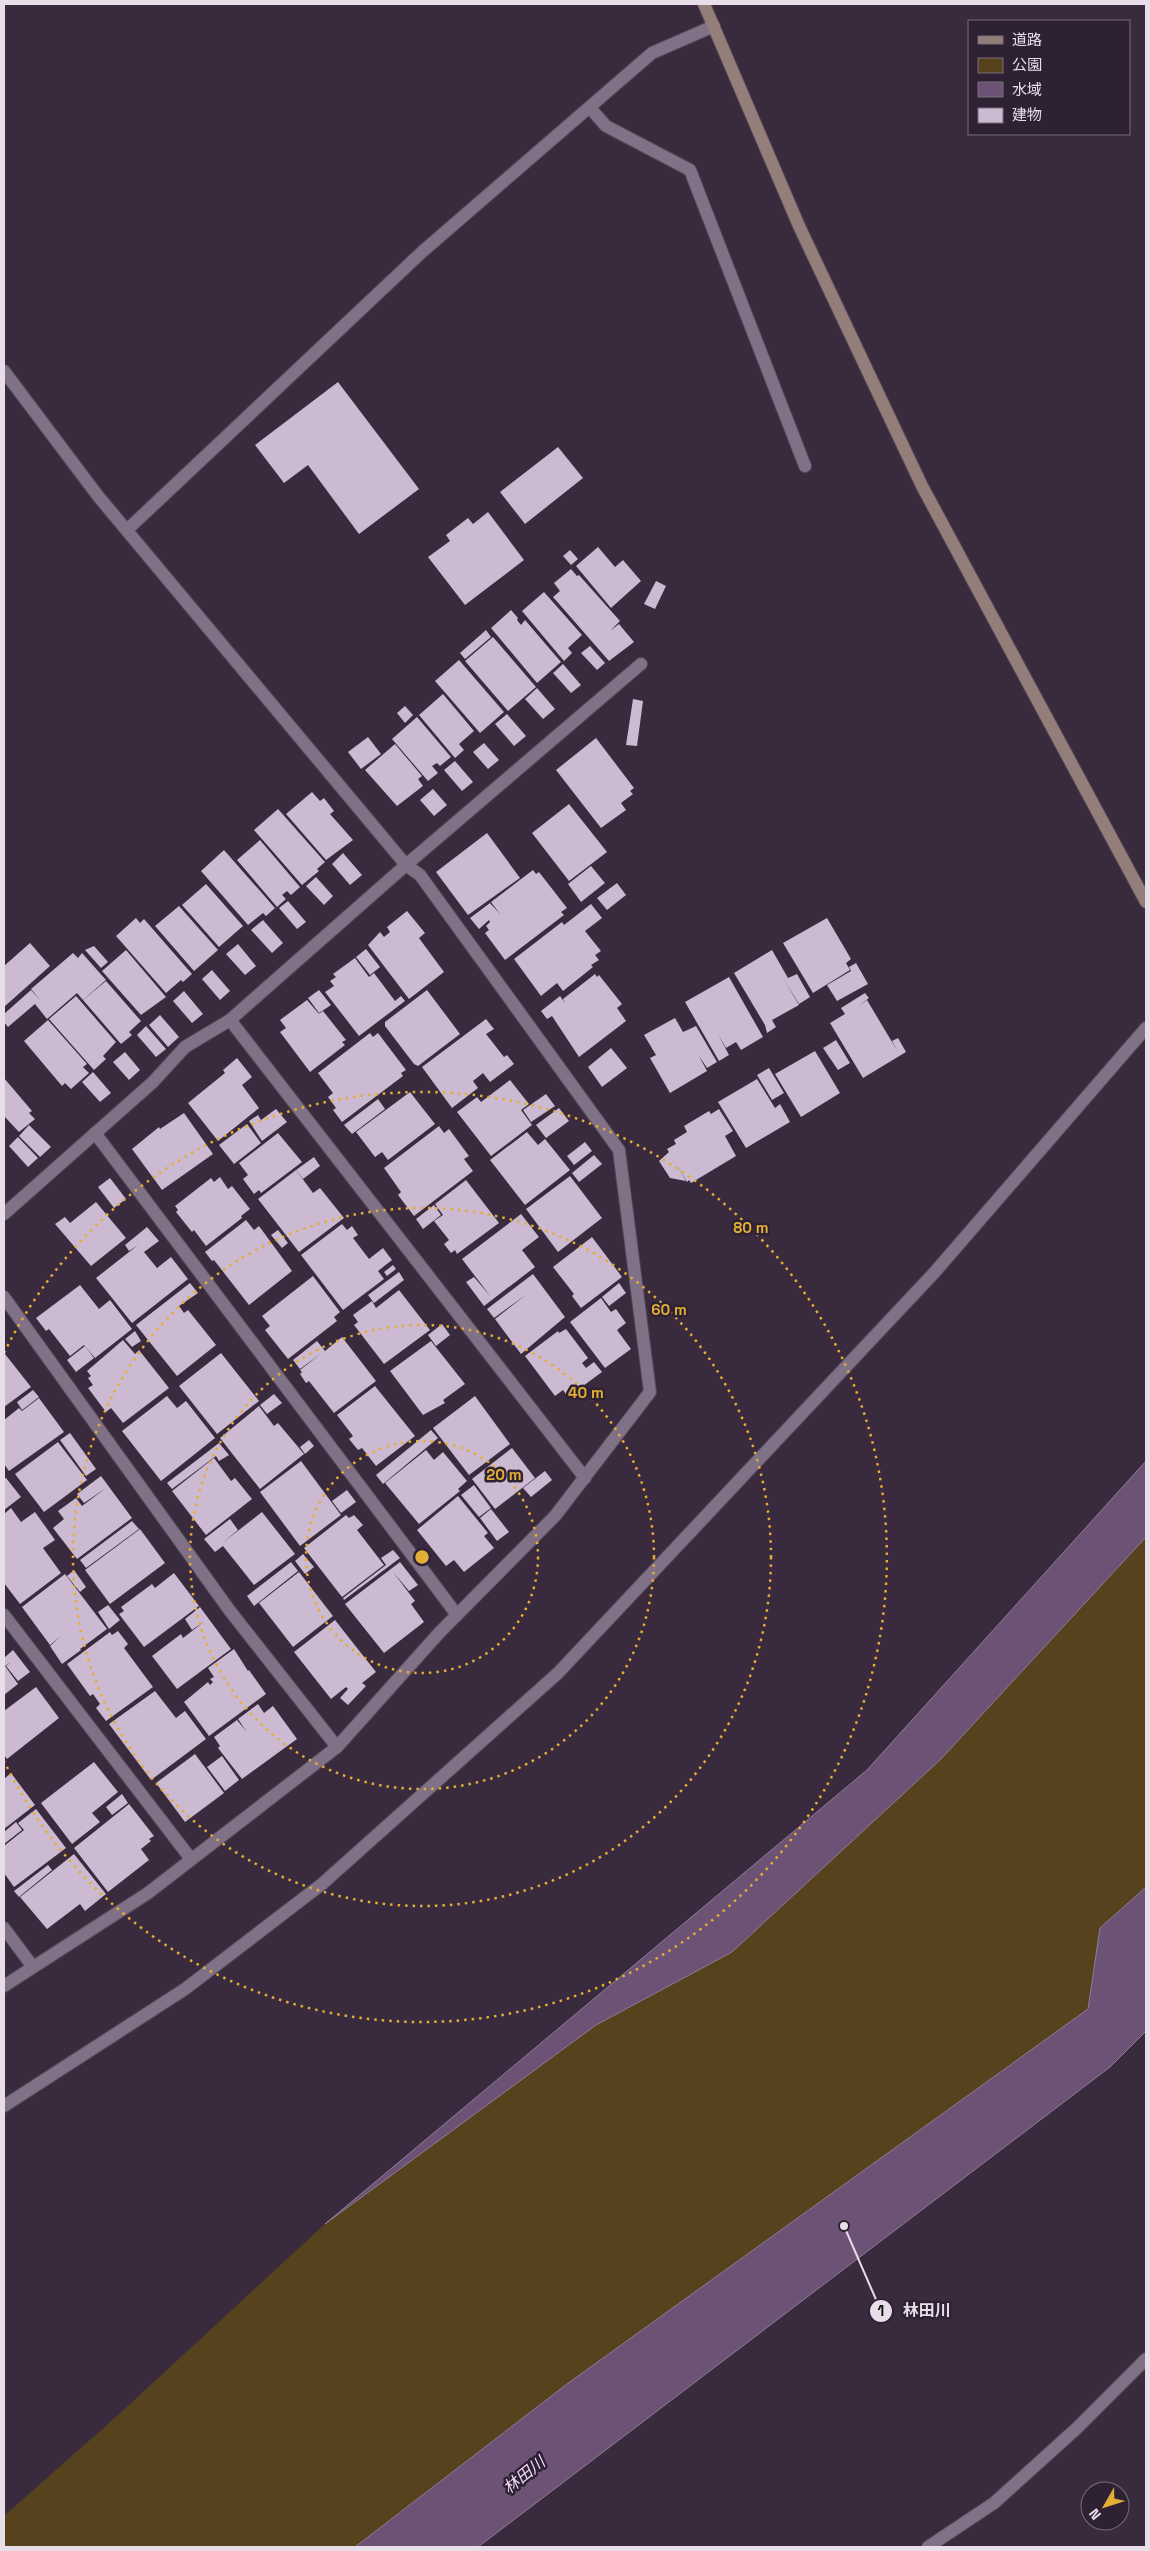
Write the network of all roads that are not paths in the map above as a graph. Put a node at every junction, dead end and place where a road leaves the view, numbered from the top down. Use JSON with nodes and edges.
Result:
{"nodes":[{"id":1,"x":704,"y":4,"type":"edge"},
{"id":2,"x":714,"y":26,"type":"junction"},
{"id":3,"x":590,"y":108,"type":"junction"},
{"id":4,"x":4,"y":371,"type":"edge"},
{"id":5,"x":805,"y":466,"type":"dead end"},
{"id":6,"x":128,"y":529,"type":"junction"},
{"id":7,"x":641,"y":664,"type":"dead end"},
{"id":8,"x":406,"y":865,"type":"junction"},
{"id":9,"x":1146,"y":902,"type":"edge"},
{"id":10,"x":230,"y":1020,"type":"junction"},
{"id":11,"x":1146,"y":1028,"type":"edge"},
{"id":12,"x":94,"y":1133,"type":"junction"},
{"id":13,"x":4,"y":1214,"type":"edge"},
{"id":14,"x":4,"y":1297,"type":"edge"},
{"id":15,"x":585,"y":1478,"type":"junction"},
{"id":16,"x":4,"y":1615,"type":"edge"},
{"id":17,"x":457,"y":1615,"type":"junction"},
{"id":18,"x":337,"y":1747,"type":"junction"},
{"id":19,"x":191,"y":1859,"type":"junction"},
{"id":20,"x":4,"y":1928,"type":"edge"},
{"id":21,"x":33,"y":1967,"type":"junction"},
{"id":22,"x":4,"y":1986,"type":"edge"},
{"id":23,"x":4,"y":2106,"type":"edge"},
{"id":24,"x":1146,"y":2359,"type":"edge"},
{"id":25,"x":928,"y":2547,"type":"edge"}],
"edges":[{"from":1,"to":2,"type":"street"},
{"from":2,"to":3,"type":"street"},
{"from":2,"to":9,"type":"street"},
{"from":3,"to":5,"type":"street"},
{"from":3,"to":6,"type":"street"},
{"from":4,"to":6,"type":"street"},
{"from":6,"to":8,"type":"street"},
{"from":7,"to":8,"type":"street"},
{"from":8,"to":10,"type":"street"},
{"from":8,"to":15,"type":"street"},
{"from":10,"to":12,"type":"street"},
{"from":10,"to":15,"type":"street"},
{"from":11,"to":23,"type":"street"},
{"from":12,"to":13,"type":"street"},
{"from":12,"to":17,"type":"street"},
{"from":14,"to":18,"type":"street"},
{"from":15,"to":17,"type":"street"},
{"from":16,"to":19,"type":"street"},
{"from":17,"to":18,"type":"street"},
{"from":18,"to":19,"type":"street"},
{"from":19,"to":21,"type":"street"},
{"from":20,"to":21,"type":"street"},
{"from":21,"to":22,"type":"street"},
{"from":24,"to":25,"type":"street"}]}
